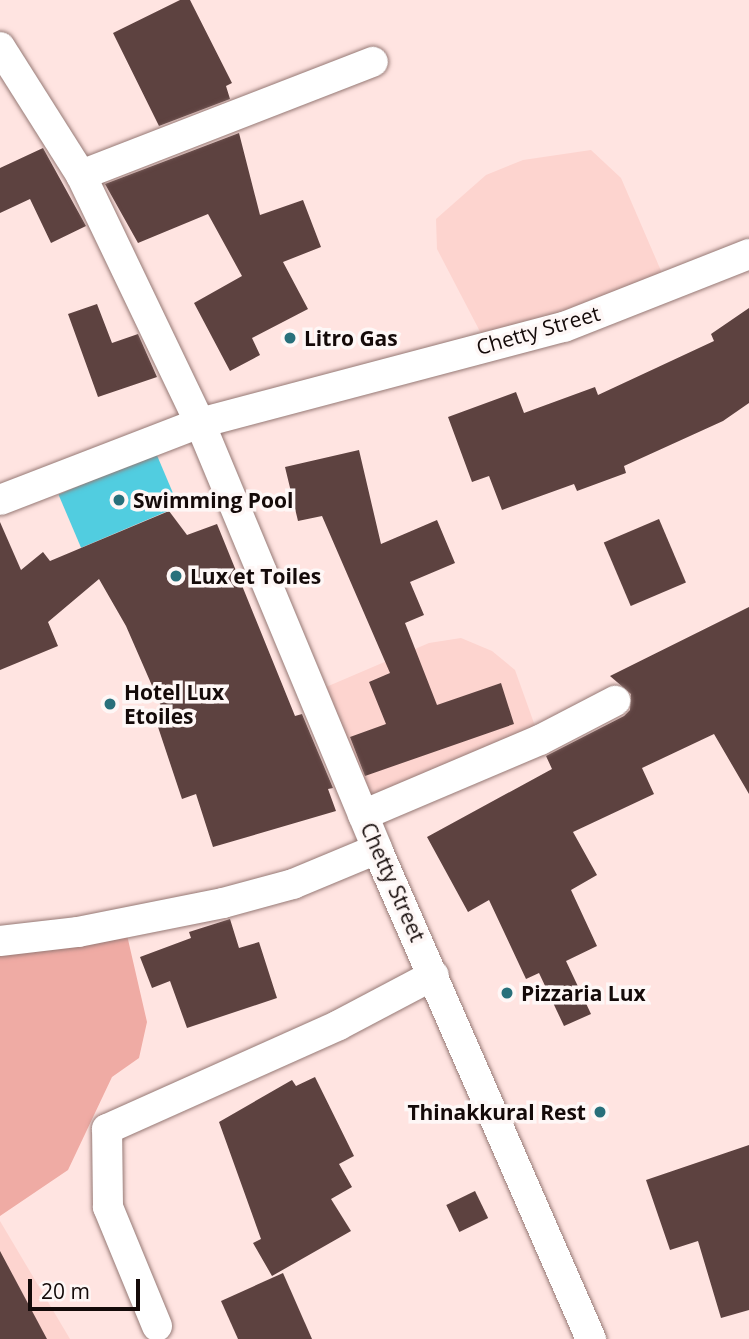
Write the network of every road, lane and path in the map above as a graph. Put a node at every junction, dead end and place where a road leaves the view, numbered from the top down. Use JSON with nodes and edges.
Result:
{"nodes":[{"id":1,"x":0,"y":47,"type":"edge"},
{"id":2,"x":373,"y":62,"type":"dead end"},
{"id":3,"x":81,"y":174,"type":"junction"},
{"id":4,"x":749,"y":254,"type":"edge"},
{"id":5,"x":200,"y":423,"type":"junction"},
{"id":6,"x":0,"y":500,"type":"edge"},
{"id":7,"x":615,"y":701,"type":"dead end"},
{"id":8,"x":363,"y":815,"type":"junction"},
{"id":9,"x":377,"y":849,"type":"junction"},
{"id":10,"x":0,"y":941,"type":"edge"},
{"id":11,"x":434,"y":975,"type":"junction"},
{"id":12,"x":157,"y":1326,"type":"dead end"},
{"id":13,"x":591,"y":1339,"type":"edge"}],
"edges":[{"from":1,"to":3,"type":"street"},
{"from":2,"to":3,"type":"street"},
{"from":3,"to":5,"type":"street"},
{"from":4,"to":5,"type":"street","name":"Chetty Street"},
{"from":5,"to":6,"type":"street","name":"Chetty Street"},
{"from":5,"to":8,"type":"street","name":"Chetty Street"},
{"from":7,"to":8,"type":"street"},
{"from":8,"to":9,"type":"street","name":"Chetty Street"},
{"from":9,"to":10,"type":"street"},
{"from":9,"to":11,"type":"street","name":"Chetty Street"},
{"from":11,"to":12,"type":"street"},
{"from":11,"to":13,"type":"street","name":"Chetty Street"}]}
